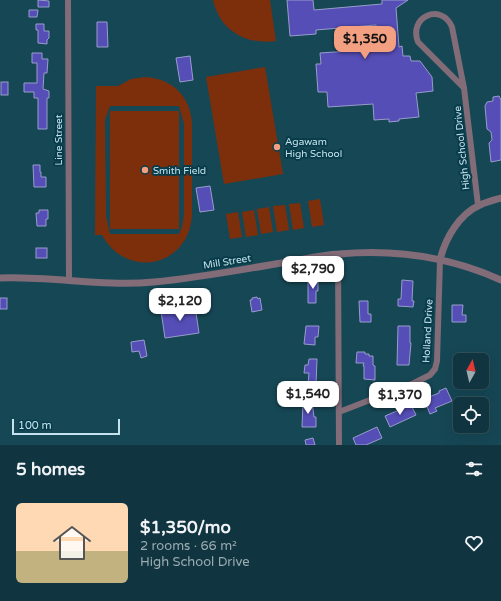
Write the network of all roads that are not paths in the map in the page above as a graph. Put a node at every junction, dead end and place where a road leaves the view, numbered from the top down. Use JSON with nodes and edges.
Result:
{"nodes":[{"id":1,"x":68,"y":0,"type":"edge"},
{"id":2,"x":464,"y":88,"type":"junction"},
{"id":3,"x":501,"y":198,"type":"edge"},
{"id":4,"x":478,"y":206,"type":"junction"},
{"id":5,"x":338,"y":254,"type":"junction"},
{"id":6,"x":440,"y":260,"type":"junction"},
{"id":7,"x":0,"y":278,"type":"edge"},
{"id":8,"x":69,"y":280,"type":"junction"},
{"id":9,"x":501,"y":280,"type":"edge"},
{"id":10,"x":339,"y":412,"type":"junction"},
{"id":11,"x":339,"y":445,"type":"edge"}],
"edges":[{"from":1,"to":8,"type":"street","name":"Line Street"},
{"from":2,"to":2,"type":"street","name":"High School Drive"},
{"from":2,"to":4,"type":"street","name":"High School Drive"},
{"from":3,"to":4,"type":"street"},
{"from":4,"to":6,"type":"street"},
{"from":5,"to":6,"type":"street","name":"Mill Street"},
{"from":5,"to":8,"type":"street","name":"Mill Street"},
{"from":5,"to":10,"type":"street"},
{"from":6,"to":9,"type":"street","name":"Mill Street"},
{"from":6,"to":10,"type":"street","name":"Holland Drive"},
{"from":7,"to":8,"type":"street","name":"Mill Street"},
{"from":10,"to":11,"type":"street"}]}
